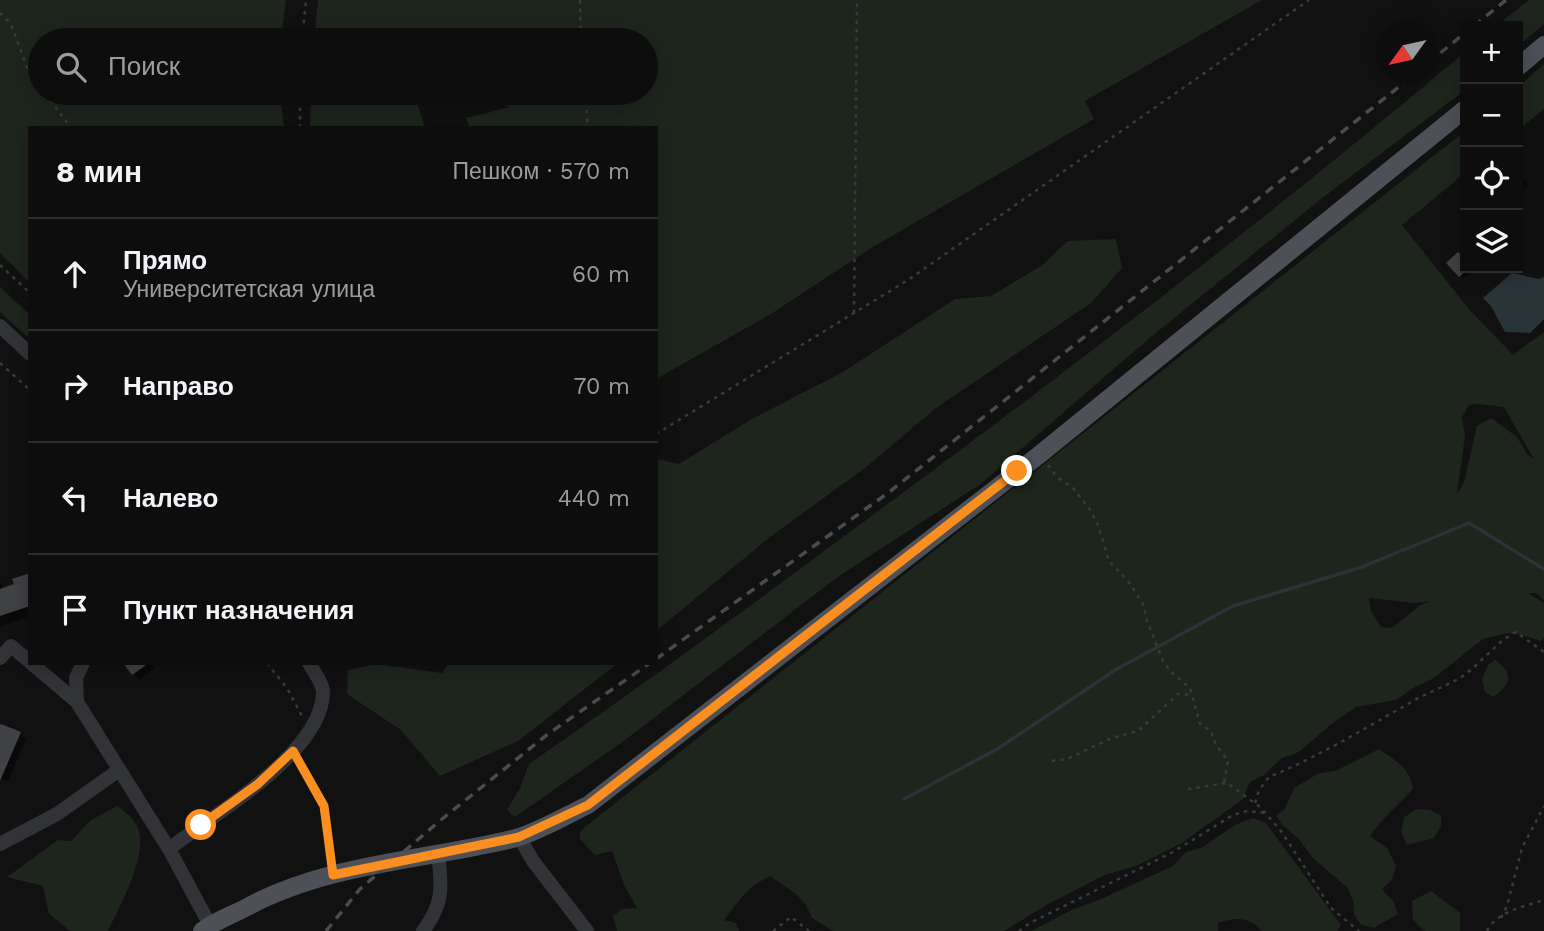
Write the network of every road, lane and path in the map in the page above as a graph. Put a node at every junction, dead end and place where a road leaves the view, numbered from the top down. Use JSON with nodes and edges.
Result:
{"nodes":[{"id":1,"x":306,"y":0,"type":"edge"},
{"id":2,"x":580,"y":0,"type":"edge"},
{"id":3,"x":858,"y":0,"type":"edge"},
{"id":4,"x":1309,"y":0,"type":"edge"},
{"id":5,"x":0,"y":13,"type":"edge"},
{"id":6,"x":303,"y":28,"type":"edge"},
{"id":7,"x":581,"y":28,"type":"edge"},
{"id":8,"x":1544,"y":46,"type":"edge"},
{"id":9,"x":1523,"y":63,"type":"edge"},
{"id":10,"x":28,"y":70,"type":"edge"},
{"id":11,"x":54,"y":105,"type":"edge"},
{"id":12,"x":300,"y":105,"type":"edge"},
{"id":13,"x":586,"y":105,"type":"edge"},
{"id":14,"x":1460,"y":113,"type":"edge"},
{"id":15,"x":70,"y":126,"type":"edge"},
{"id":16,"x":300,"y":126,"type":"edge"},
{"id":17,"x":587,"y":126,"type":"edge"},
{"id":18,"x":0,"y":265,"type":"edge"},
{"id":19,"x":28,"y":291,"type":"edge"},
{"id":20,"x":854,"y":313,"type":"junction"},
{"id":21,"x":0,"y":326,"type":"edge"},
{"id":22,"x":28,"y":352,"type":"edge"},
{"id":23,"x":0,"y":363,"type":"edge"},
{"id":24,"x":28,"y":388,"type":"edge"},
{"id":25,"x":658,"y":433,"type":"edge"},
{"id":26,"x":1039,"y":455,"type":"junction"},
{"id":27,"x":1544,"y":652,"type":"edge"},
{"id":28,"x":0,"y":658,"type":"edge"},
{"id":29,"x":28,"y":661,"type":"edge"},
{"id":30,"x":32,"y":665,"type":"edge"},
{"id":31,"x":82,"y":665,"type":"edge"},
{"id":32,"x":269,"y":665,"type":"edge"},
{"id":33,"x":310,"y":665,"type":"edge"},
{"id":34,"x":1192,"y":695,"type":"junction"},
{"id":35,"x":77,"y":702,"type":"junction"},
{"id":36,"x":310,"y":730,"type":"junction"},
{"id":37,"x":293,"y":751,"type":"junction"},
{"id":38,"x":1052,"y":761,"type":"dead end"},
{"id":39,"x":119,"y":769,"type":"junction"},
{"id":40,"x":1224,"y":783,"type":"junction"},
{"id":41,"x":1188,"y":789,"type":"dead end"},
{"id":42,"x":1255,"y":803,"type":"junction"},
{"id":43,"x":1544,"y":806,"type":"edge"},
{"id":44,"x":1266,"y":813,"type":"junction"},
{"id":45,"x":519,"y":837,"type":"junction"},
{"id":46,"x":0,"y":844,"type":"edge"},
{"id":47,"x":169,"y":849,"type":"junction"},
{"id":48,"x":438,"y":853,"type":"junction"},
{"id":49,"x":333,"y":875,"type":"junction"},
{"id":50,"x":1544,"y":900,"type":"edge"},
{"id":51,"x":1500,"y":918,"type":"junction"},
{"id":52,"x":212,"y":929,"type":"edge"},
{"id":53,"x":423,"y":931,"type":"edge"},
{"id":54,"x":587,"y":931,"type":"edge"},
{"id":55,"x":773,"y":931,"type":"edge"},
{"id":56,"x":809,"y":931,"type":"edge"},
{"id":57,"x":1019,"y":931,"type":"edge"},
{"id":58,"x":1359,"y":931,"type":"edge"},
{"id":59,"x":1487,"y":931,"type":"edge"}],
"edges":[{"from":1,"to":6,"type":"path"},
{"from":2,"to":7,"type":"path"},
{"from":3,"to":20,"type":"path"},
{"from":4,"to":20,"type":"path"},
{"from":5,"to":10,"type":"path"},
{"from":8,"to":9,"type":"main road"},
{"from":11,"to":15,"type":"path"},
{"from":12,"to":16,"type":"path"},
{"from":13,"to":17,"type":"path"},
{"from":14,"to":26,"type":"main road"},
{"from":18,"to":19,"type":"path"},
{"from":20,"to":25,"type":"path"},
{"from":21,"to":22,"type":"street"},
{"from":23,"to":24,"type":"path"},
{"from":26,"to":34,"type":"path"},
{"from":26,"to":45,"type":"main road"},
{"from":27,"to":42,"type":"path"},
{"from":28,"to":29,"type":"street"},
{"from":30,"to":35,"type":"street"},
{"from":31,"to":35,"type":"street"},
{"from":32,"to":36,"type":"path"},
{"from":33,"to":36,"type":"street"},
{"from":34,"to":38,"type":"path"},
{"from":34,"to":40,"type":"path"},
{"from":35,"to":39,"type":"street"},
{"from":36,"to":37,"type":"street"},
{"from":37,"to":47,"type":"street"},
{"from":37,"to":49,"type":"path"},
{"from":39,"to":46,"type":"street"},
{"from":39,"to":47,"type":"street"},
{"from":40,"to":41,"type":"path"},
{"from":40,"to":42,"type":"path"},
{"from":42,"to":44,"type":"path"},
{"from":43,"to":51,"type":"path"},
{"from":44,"to":57,"type":"path"},
{"from":44,"to":58,"type":"path"},
{"from":45,"to":48,"type":"main road"},
{"from":45,"to":54,"type":"street"},
{"from":47,"to":52,"type":"street"},
{"from":48,"to":49,"type":"main road"},
{"from":48,"to":53,"type":"street"},
{"from":49,"to":52,"type":"main road"},
{"from":50,"to":51,"type":"path"},
{"from":51,"to":59,"type":"path"},
{"from":55,"to":56,"type":"path"}]}
